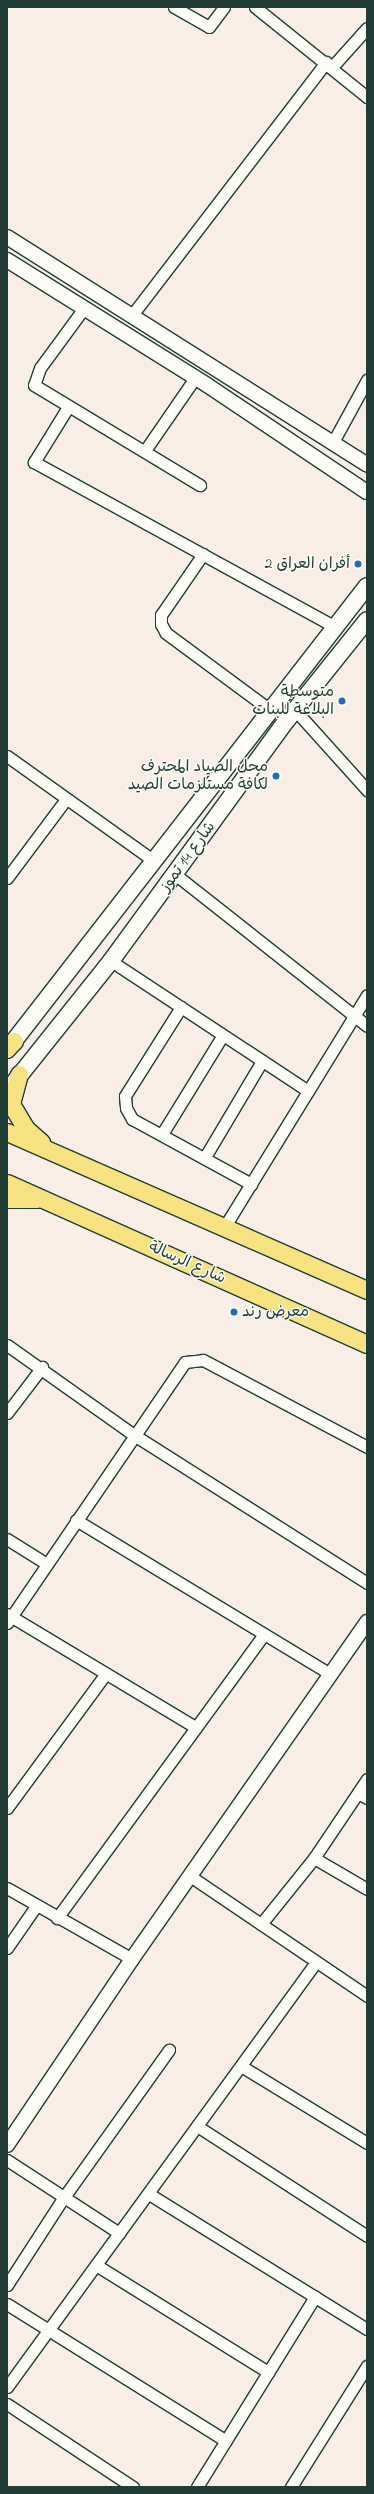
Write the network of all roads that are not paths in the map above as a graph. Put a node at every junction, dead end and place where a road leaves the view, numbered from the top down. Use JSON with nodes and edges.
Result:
{"nodes":[{"id":1,"x":174,"y":7,"type":"edge"},
{"id":2,"x":224,"y":7,"type":"edge"},
{"id":3,"x":255,"y":7,"type":"edge"},
{"id":4,"x":367,"y":28,"type":"edge"},
{"id":5,"x":329,"y":65,"type":"junction"},
{"id":6,"x":367,"y":97,"type":"edge"},
{"id":7,"x":7,"y":237,"type":"edge"},
{"id":8,"x":7,"y":260,"type":"edge"},
{"id":9,"x":84,"y":308,"type":"junction"},
{"id":10,"x":132,"y":316,"type":"junction"},
{"id":11,"x":195,"y":378,"type":"junction"},
{"id":12,"x":367,"y":380,"type":"edge"},
{"id":13,"x":68,"y":407,"type":"junction"},
{"id":14,"x":333,"y":442,"type":"junction"},
{"id":15,"x":146,"y":449,"type":"junction"},
{"id":16,"x":367,"y":465,"type":"edge"},
{"id":17,"x":200,"y":485,"type":"dead end"},
{"id":18,"x":367,"y":492,"type":"edge"},
{"id":19,"x":203,"y":554,"type":"junction"},
{"id":20,"x":367,"y":586,"type":"edge"},
{"id":21,"x":367,"y":621,"type":"edge"},
{"id":22,"x":335,"y":627,"type":"junction"},
{"id":23,"x":270,"y":710,"type":"junction"},
{"id":24,"x":295,"y":710,"type":"junction"},
{"id":25,"x":7,"y":756,"type":"edge"},
{"id":26,"x":367,"y":790,"type":"edge"},
{"id":27,"x":66,"y":800,"type":"junction"},
{"id":28,"x":153,"y":860,"type":"junction"},
{"id":29,"x":176,"y":875,"type":"junction"},
{"id":30,"x":7,"y":878,"type":"edge"},
{"id":31,"x":111,"y":961,"type":"junction"},
{"id":32,"x":367,"y":995,"type":"edge"},
{"id":33,"x":181,"y":1007,"type":"junction"},
{"id":34,"x":354,"y":1016,"type":"junction"},
{"id":35,"x":367,"y":1026,"type":"edge"},
{"id":36,"x":223,"y":1035,"type":"junction"},
{"id":37,"x":9,"y":1046,"type":"edge"},
{"id":38,"x":262,"y":1061,"type":"junction"},
{"id":39,"x":19,"y":1074,"type":"junction"},
{"id":40,"x":7,"y":1091,"type":"edge"},
{"id":41,"x":308,"y":1091,"type":"junction"},
{"id":42,"x":7,"y":1132,"type":"edge"},
{"id":43,"x":162,"y":1134,"type":"junction"},
{"id":44,"x":57,"y":1154,"type":"junction"},
{"id":45,"x":205,"y":1157,"type":"junction"},
{"id":46,"x":7,"y":1183,"type":"edge"},
{"id":47,"x":251,"y":1184,"type":"junction"},
{"id":48,"x":7,"y":1199,"type":"edge"},
{"id":49,"x":44,"y":1199,"type":"junction"},
{"id":50,"x":225,"y":1226,"type":"junction"},
{"id":51,"x":367,"y":1290,"type":"edge"},
{"id":52,"x":367,"y":1344,"type":"edge"},
{"id":53,"x":7,"y":1345,"type":"edge"},
{"id":54,"x":42,"y":1367,"type":"junction"},
{"id":55,"x":7,"y":1413,"type":"edge"},
{"id":56,"x":134,"y":1435,"type":"junction"},
{"id":57,"x":367,"y":1447,"type":"edge"},
{"id":58,"x":76,"y":1520,"type":"junction"},
{"id":59,"x":7,"y":1539,"type":"edge"},
{"id":60,"x":47,"y":1564,"type":"junction"},
{"id":61,"x":367,"y":1583,"type":"edge"},
{"id":62,"x":8,"y":1618,"type":"edge"},
{"id":63,"x":367,"y":1622,"type":"edge"},
{"id":64,"x":264,"y":1634,"type":"junction"},
{"id":65,"x":363,"y":1637,"type":"edge"},
{"id":66,"x":106,"y":1673,"type":"junction"},
{"id":67,"x":330,"y":1674,"type":"junction"},
{"id":68,"x":195,"y":1727,"type":"junction"},
{"id":69,"x":367,"y":1779,"type":"edge"},
{"id":70,"x":362,"y":1796,"type":"edge"},
{"id":71,"x":7,"y":1808,"type":"edge"},
{"id":72,"x":314,"y":1858,"type":"junction"},
{"id":73,"x":190,"y":1876,"type":"junction"},
{"id":74,"x":7,"y":1888,"type":"edge"},
{"id":75,"x":367,"y":1889,"type":"edge"},
{"id":76,"x":36,"y":1906,"type":"junction"},
{"id":77,"x":57,"y":1918,"type":"junction"},
{"id":78,"x":261,"y":1924,"type":"junction"},
{"id":79,"x":7,"y":1948,"type":"edge"},
{"id":80,"x":132,"y":1959,"type":"junction"},
{"id":81,"x":316,"y":1962,"type":"junction"},
{"id":82,"x":367,"y":1996,"type":"edge"},
{"id":83,"x":169,"y":2050,"type":"dead end"},
{"id":84,"x":241,"y":2066,"type":"junction"},
{"id":85,"x":197,"y":2126,"type":"junction"},
{"id":86,"x":367,"y":2143,"type":"edge"},
{"id":87,"x":7,"y":2145,"type":"edge"},
{"id":88,"x":7,"y":2160,"type":"edge"},
{"id":89,"x":149,"y":2194,"type":"junction"},
{"id":90,"x":64,"y":2196,"type":"junction"},
{"id":91,"x":119,"y":2233,"type":"junction"},
{"id":92,"x":367,"y":2236,"type":"edge"},
{"id":93,"x":96,"y":2265,"type":"junction"},
{"id":94,"x":7,"y":2285,"type":"edge"},
{"id":95,"x":314,"y":2297,"type":"junction"},
{"id":96,"x":7,"y":2304,"type":"edge"},
{"id":97,"x":367,"y":2329,"type":"edge"},
{"id":98,"x":48,"y":2331,"type":"junction"},
{"id":99,"x":367,"y":2366,"type":"edge"},
{"id":100,"x":268,"y":2372,"type":"junction"},
{"id":101,"x":7,"y":2387,"type":"edge"},
{"id":102,"x":7,"y":2404,"type":"edge"},
{"id":103,"x":226,"y":2441,"type":"junction"},
{"id":104,"x":133,"y":2487,"type":"edge"},
{"id":105,"x":197,"y":2487,"type":"edge"},
{"id":106,"x":290,"y":2487,"type":"edge"}],
"edges":[{"from":1,"to":2,"type":"street"},
{"from":3,"to":5,"type":"street"},
{"from":4,"to":5,"type":"street"},
{"from":5,"to":6,"type":"street"},
{"from":5,"to":10,"type":"street"},
{"from":7,"to":10,"type":"street"},
{"from":8,"to":9,"type":"street"},
{"from":9,"to":11,"type":"street"},
{"from":9,"to":13,"type":"street"},
{"from":10,"to":14,"type":"street"},
{"from":11,"to":15,"type":"street"},
{"from":11,"to":18,"type":"street"},
{"from":12,"to":14,"type":"street"},
{"from":13,"to":15,"type":"street"},
{"from":13,"to":19,"type":"street"},
{"from":14,"to":16,"type":"street"},
{"from":15,"to":17,"type":"street"},
{"from":19,"to":22,"type":"street"},
{"from":19,"to":23,"type":"street"},
{"from":20,"to":22,"type":"main road","name":"شارع 14 تموز"},
{"from":21,"to":24,"type":"main road","name":"شارع 14 تموز"},
{"from":22,"to":23,"type":"main road","name":"شارع 14 تموز"},
{"from":23,"to":28,"type":"main road","name":"شارع 14 تموز"},
{"from":24,"to":26,"type":"street"},
{"from":24,"to":29,"type":"main road","name":"شارع 14 تموز"},
{"from":25,"to":27,"type":"street"},
{"from":27,"to":28,"type":"street"},
{"from":27,"to":30,"type":"street"},
{"from":28,"to":37,"type":"main road","name":"شارع 14 تموز"},
{"from":29,"to":31,"type":"main road","name":"شارع 14 تموز"},
{"from":29,"to":34,"type":"street"},
{"from":31,"to":33,"type":"street"},
{"from":31,"to":39,"type":"main road","name":"شارع 14 تموز"},
{"from":32,"to":34,"type":"street"},
{"from":33,"to":36,"type":"street"},
{"from":33,"to":43,"type":"street"},
{"from":34,"to":35,"type":"street"},
{"from":34,"to":41,"type":"street"},
{"from":36,"to":38,"type":"street"},
{"from":36,"to":43,"type":"street"},
{"from":38,"to":41,"type":"street"},
{"from":38,"to":45,"type":"street"},
{"from":39,"to":40,"type":"main road","name":"شارع 14 تموز"},
{"from":39,"to":44,"type":"main road"},
{"from":41,"to":47,"type":"street"},
{"from":42,"to":44,"type":"main road"},
{"from":43,"to":45,"type":"street"},
{"from":44,"to":50,"type":"main road"},
{"from":45,"to":47,"type":"street"},
{"from":46,"to":49,"type":"main road","name":"شارع الرسالة"},
{"from":47,"to":50,"type":"street"},
{"from":48,"to":49,"type":"main road"},
{"from":49,"to":52,"type":"main road","name":"شارع الرسالة"},
{"from":50,"to":51,"type":"main road"},
{"from":53,"to":54,"type":"street"},
{"from":54,"to":55,"type":"street"},
{"from":54,"to":56,"type":"street"},
{"from":56,"to":57,"type":"street"},
{"from":56,"to":58,"type":"street"},
{"from":56,"to":61,"type":"street"},
{"from":58,"to":60,"type":"street"},
{"from":58,"to":64,"type":"street"},
{"from":59,"to":60,"type":"street"},
{"from":60,"to":62,"type":"street"},
{"from":62,"to":66,"type":"street"},
{"from":63,"to":65,"type":"street"},
{"from":64,"to":67,"type":"street"},
{"from":64,"to":68,"type":"street"},
{"from":65,"to":67,"type":"street"},
{"from":66,"to":68,"type":"street"},
{"from":66,"to":71,"type":"street"},
{"from":67,"to":73,"type":"street"},
{"from":68,"to":77,"type":"street"},
{"from":69,"to":70,"type":"street"},
{"from":70,"to":72,"type":"street"},
{"from":72,"to":75,"type":"street"},
{"from":72,"to":78,"type":"street"},
{"from":73,"to":78,"type":"street"},
{"from":73,"to":80,"type":"street"},
{"from":74,"to":76,"type":"street"},
{"from":76,"to":77,"type":"street"},
{"from":76,"to":79,"type":"street"},
{"from":77,"to":80,"type":"street"},
{"from":78,"to":81,"type":"street"},
{"from":80,"to":87,"type":"street"},
{"from":81,"to":82,"type":"street"},
{"from":81,"to":84,"type":"street"},
{"from":83,"to":90,"type":"street"},
{"from":84,"to":85,"type":"street"},
{"from":84,"to":86,"type":"street"},
{"from":85,"to":89,"type":"street"},
{"from":85,"to":92,"type":"street"},
{"from":88,"to":90,"type":"street"},
{"from":89,"to":91,"type":"street"},
{"from":89,"to":95,"type":"street"},
{"from":90,"to":91,"type":"street"},
{"from":90,"to":94,"type":"street"},
{"from":91,"to":93,"type":"street"},
{"from":93,"to":98,"type":"street"},
{"from":93,"to":100,"type":"street"},
{"from":95,"to":97,"type":"street"},
{"from":95,"to":100,"type":"street"},
{"from":96,"to":98,"type":"street"},
{"from":98,"to":101,"type":"street"},
{"from":98,"to":103,"type":"street"},
{"from":99,"to":106,"type":"street"},
{"from":100,"to":103,"type":"street"},
{"from":102,"to":104,"type":"street"},
{"from":103,"to":105,"type":"street"}]}
